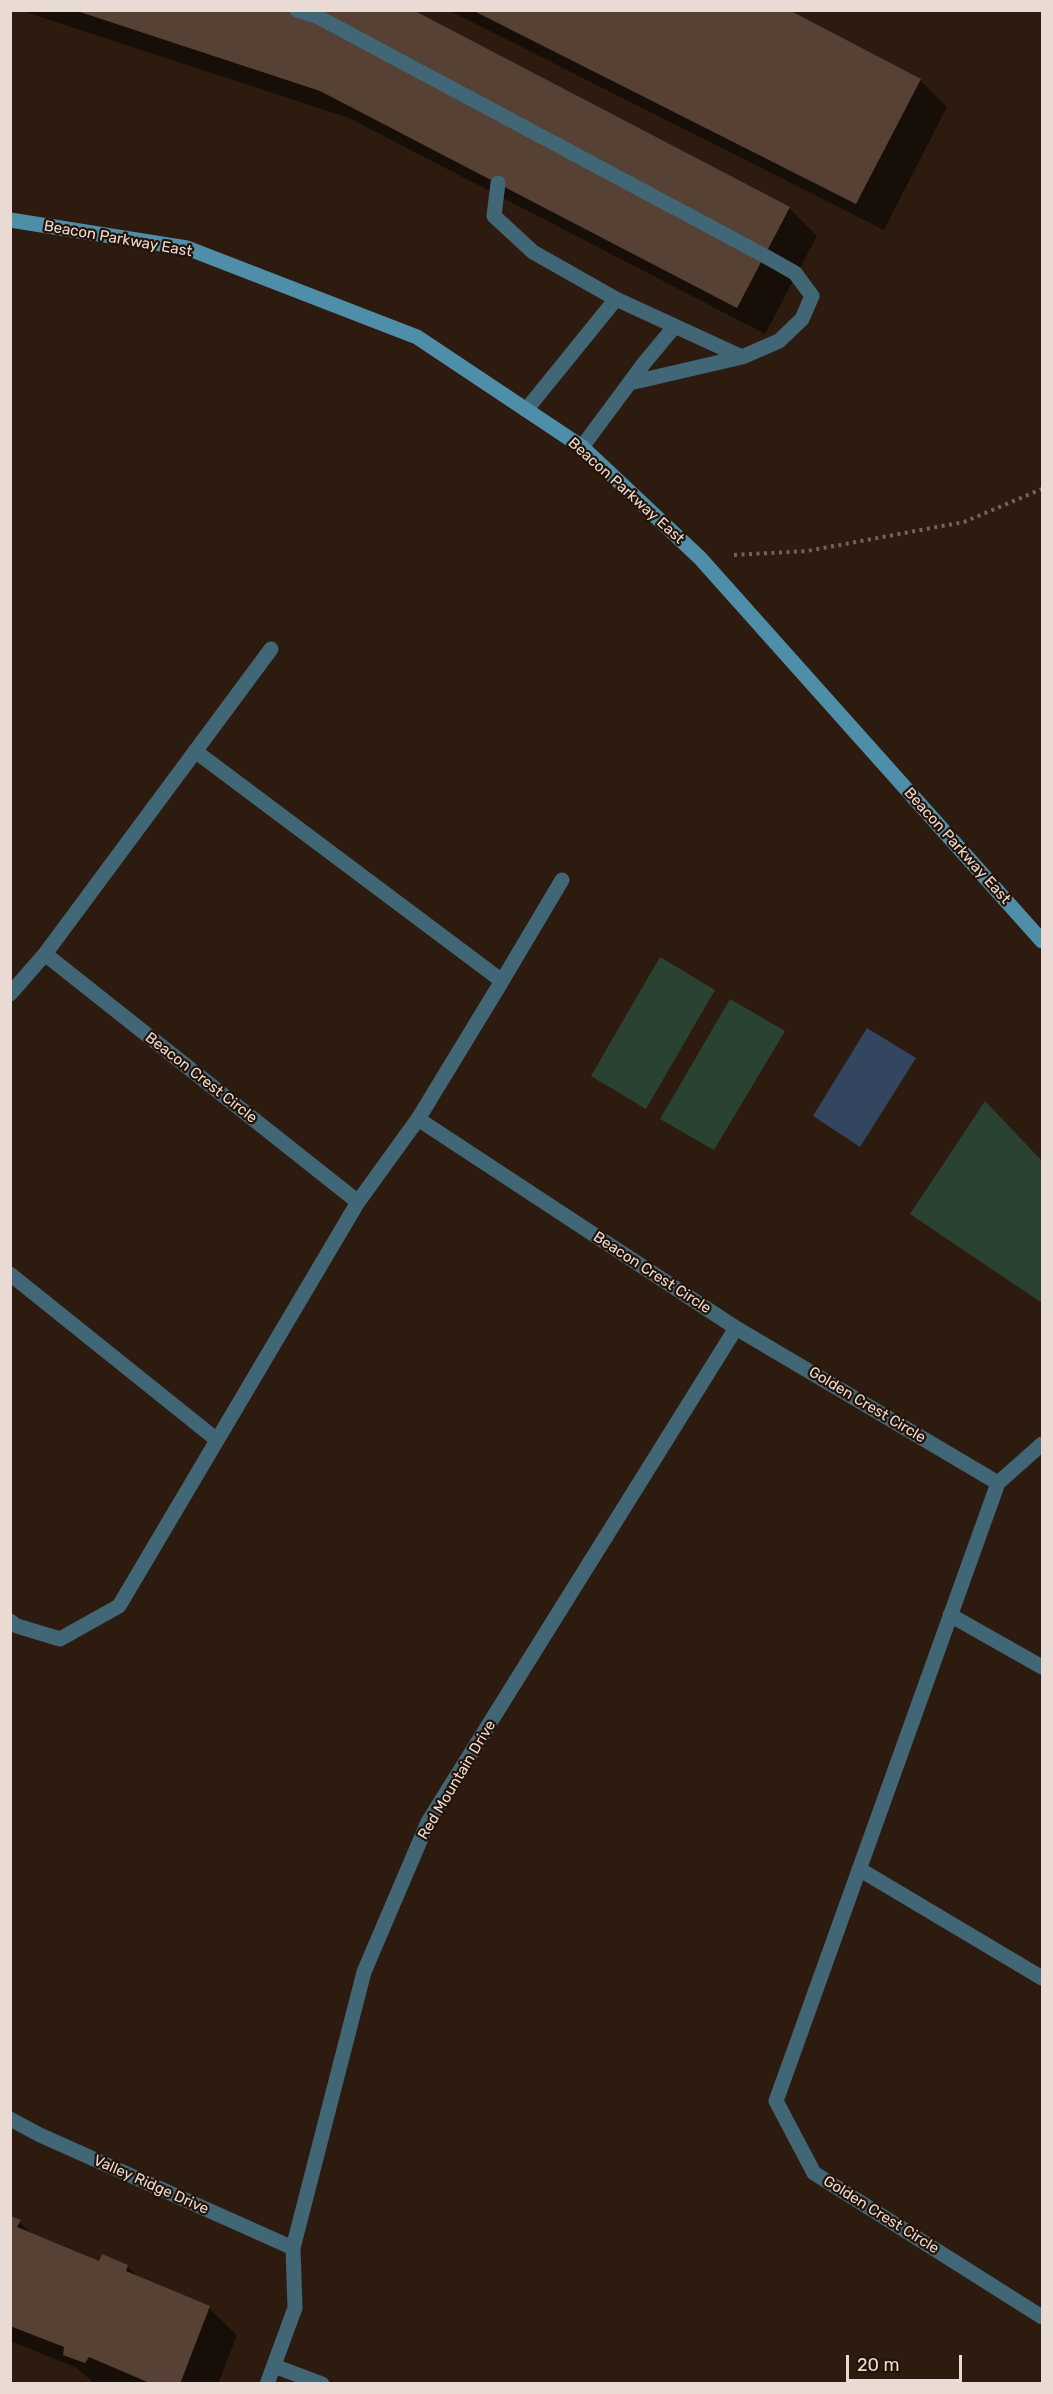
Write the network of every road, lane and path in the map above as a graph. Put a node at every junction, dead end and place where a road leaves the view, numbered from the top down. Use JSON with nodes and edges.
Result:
{"nodes":[{"id":1,"x":297,"y":10,"type":"edge"},
{"id":2,"x":498,"y":183,"type":"dead end"},
{"id":3,"x":10,"y":220,"type":"edge"},
{"id":4,"x":616,"y":299,"type":"junction"},
{"id":5,"x":675,"y":326,"type":"junction"},
{"id":6,"x":742,"y":357,"type":"junction"},
{"id":7,"x":630,"y":383,"type":"junction"},
{"id":8,"x":526,"y":410,"type":"junction"},
{"id":9,"x":582,"y":447,"type":"junction"},
{"id":10,"x":1042,"y":489,"type":"edge"},
{"id":11,"x":700,"y":558,"type":"junction"},
{"id":12,"x":271,"y":649,"type":"dead end"},
{"id":13,"x":195,"y":751,"type":"junction"},
{"id":14,"x":562,"y":880,"type":"dead end"},
{"id":15,"x":1042,"y":941,"type":"edge"},
{"id":16,"x":45,"y":954,"type":"junction"},
{"id":17,"x":502,"y":981,"type":"junction"},
{"id":18,"x":10,"y":994,"type":"edge"},
{"id":19,"x":418,"y":1119,"type":"junction"},
{"id":20,"x":357,"y":1202,"type":"junction"},
{"id":21,"x":10,"y":1274,"type":"edge"},
{"id":22,"x":736,"y":1328,"type":"junction"},
{"id":23,"x":217,"y":1440,"type":"junction"},
{"id":24,"x":1042,"y":1444,"type":"edge"},
{"id":25,"x":998,"y":1483,"type":"junction"},
{"id":26,"x":950,"y":1615,"type":"junction"},
{"id":27,"x":10,"y":1622,"type":"edge"},
{"id":28,"x":1042,"y":1667,"type":"edge"},
{"id":29,"x":859,"y":1869,"type":"junction"},
{"id":30,"x":1042,"y":1978,"type":"edge"},
{"id":31,"x":10,"y":2119,"type":"edge"},
{"id":32,"x":293,"y":2248,"type":"junction"},
{"id":33,"x":1042,"y":2317,"type":"edge"},
{"id":34,"x":274,"y":2366,"type":"junction"},
{"id":35,"x":267,"y":2384,"type":"edge"},
{"id":36,"x":322,"y":2384,"type":"edge"}],
"edges":[{"from":1,"to":6,"type":"street"},
{"from":2,"to":4,"type":"street"},
{"from":3,"to":8,"type":"street","name":"Beacon Parkway East"},
{"from":4,"to":5,"type":"street"},
{"from":4,"to":8,"type":"street"},
{"from":5,"to":6,"type":"street"},
{"from":5,"to":7,"type":"street"},
{"from":6,"to":7,"type":"street"},
{"from":7,"to":9,"type":"street"},
{"from":8,"to":9,"type":"street","name":"Beacon Parkway East"},
{"from":9,"to":11,"type":"street","name":"Beacon Parkway East"},
{"from":10,"to":11,"type":"path"},
{"from":11,"to":15,"type":"street","name":"Beacon Parkway East"},
{"from":12,"to":13,"type":"street"},
{"from":13,"to":16,"type":"street"},
{"from":13,"to":17,"type":"street"},
{"from":14,"to":17,"type":"street"},
{"from":16,"to":18,"type":"street"},
{"from":16,"to":20,"type":"street","name":"Beacon Crest Circle"},
{"from":17,"to":19,"type":"street"},
{"from":19,"to":20,"type":"street"},
{"from":19,"to":22,"type":"street","name":"Beacon Crest Circle"},
{"from":20,"to":23,"type":"street"},
{"from":21,"to":23,"type":"street"},
{"from":22,"to":25,"type":"street","name":"Golden Crest Circle"},
{"from":22,"to":32,"type":"street","name":"Red Mountain Drive"},
{"from":23,"to":27,"type":"street"},
{"from":24,"to":25,"type":"street","name":"Golden Crest Circle"},
{"from":25,"to":26,"type":"street","name":"Golden Crest Circle"},
{"from":26,"to":28,"type":"street"},
{"from":26,"to":29,"type":"street","name":"Golden Crest Circle"},
{"from":29,"to":30,"type":"street"},
{"from":29,"to":33,"type":"street","name":"Golden Crest Circle"},
{"from":31,"to":32,"type":"street","name":"Valley Ridge Drive"},
{"from":32,"to":34,"type":"street","name":"Red Mountain Drive"},
{"from":34,"to":35,"type":"street","name":"Red Mountain Drive"},
{"from":34,"to":36,"type":"street"}]}
